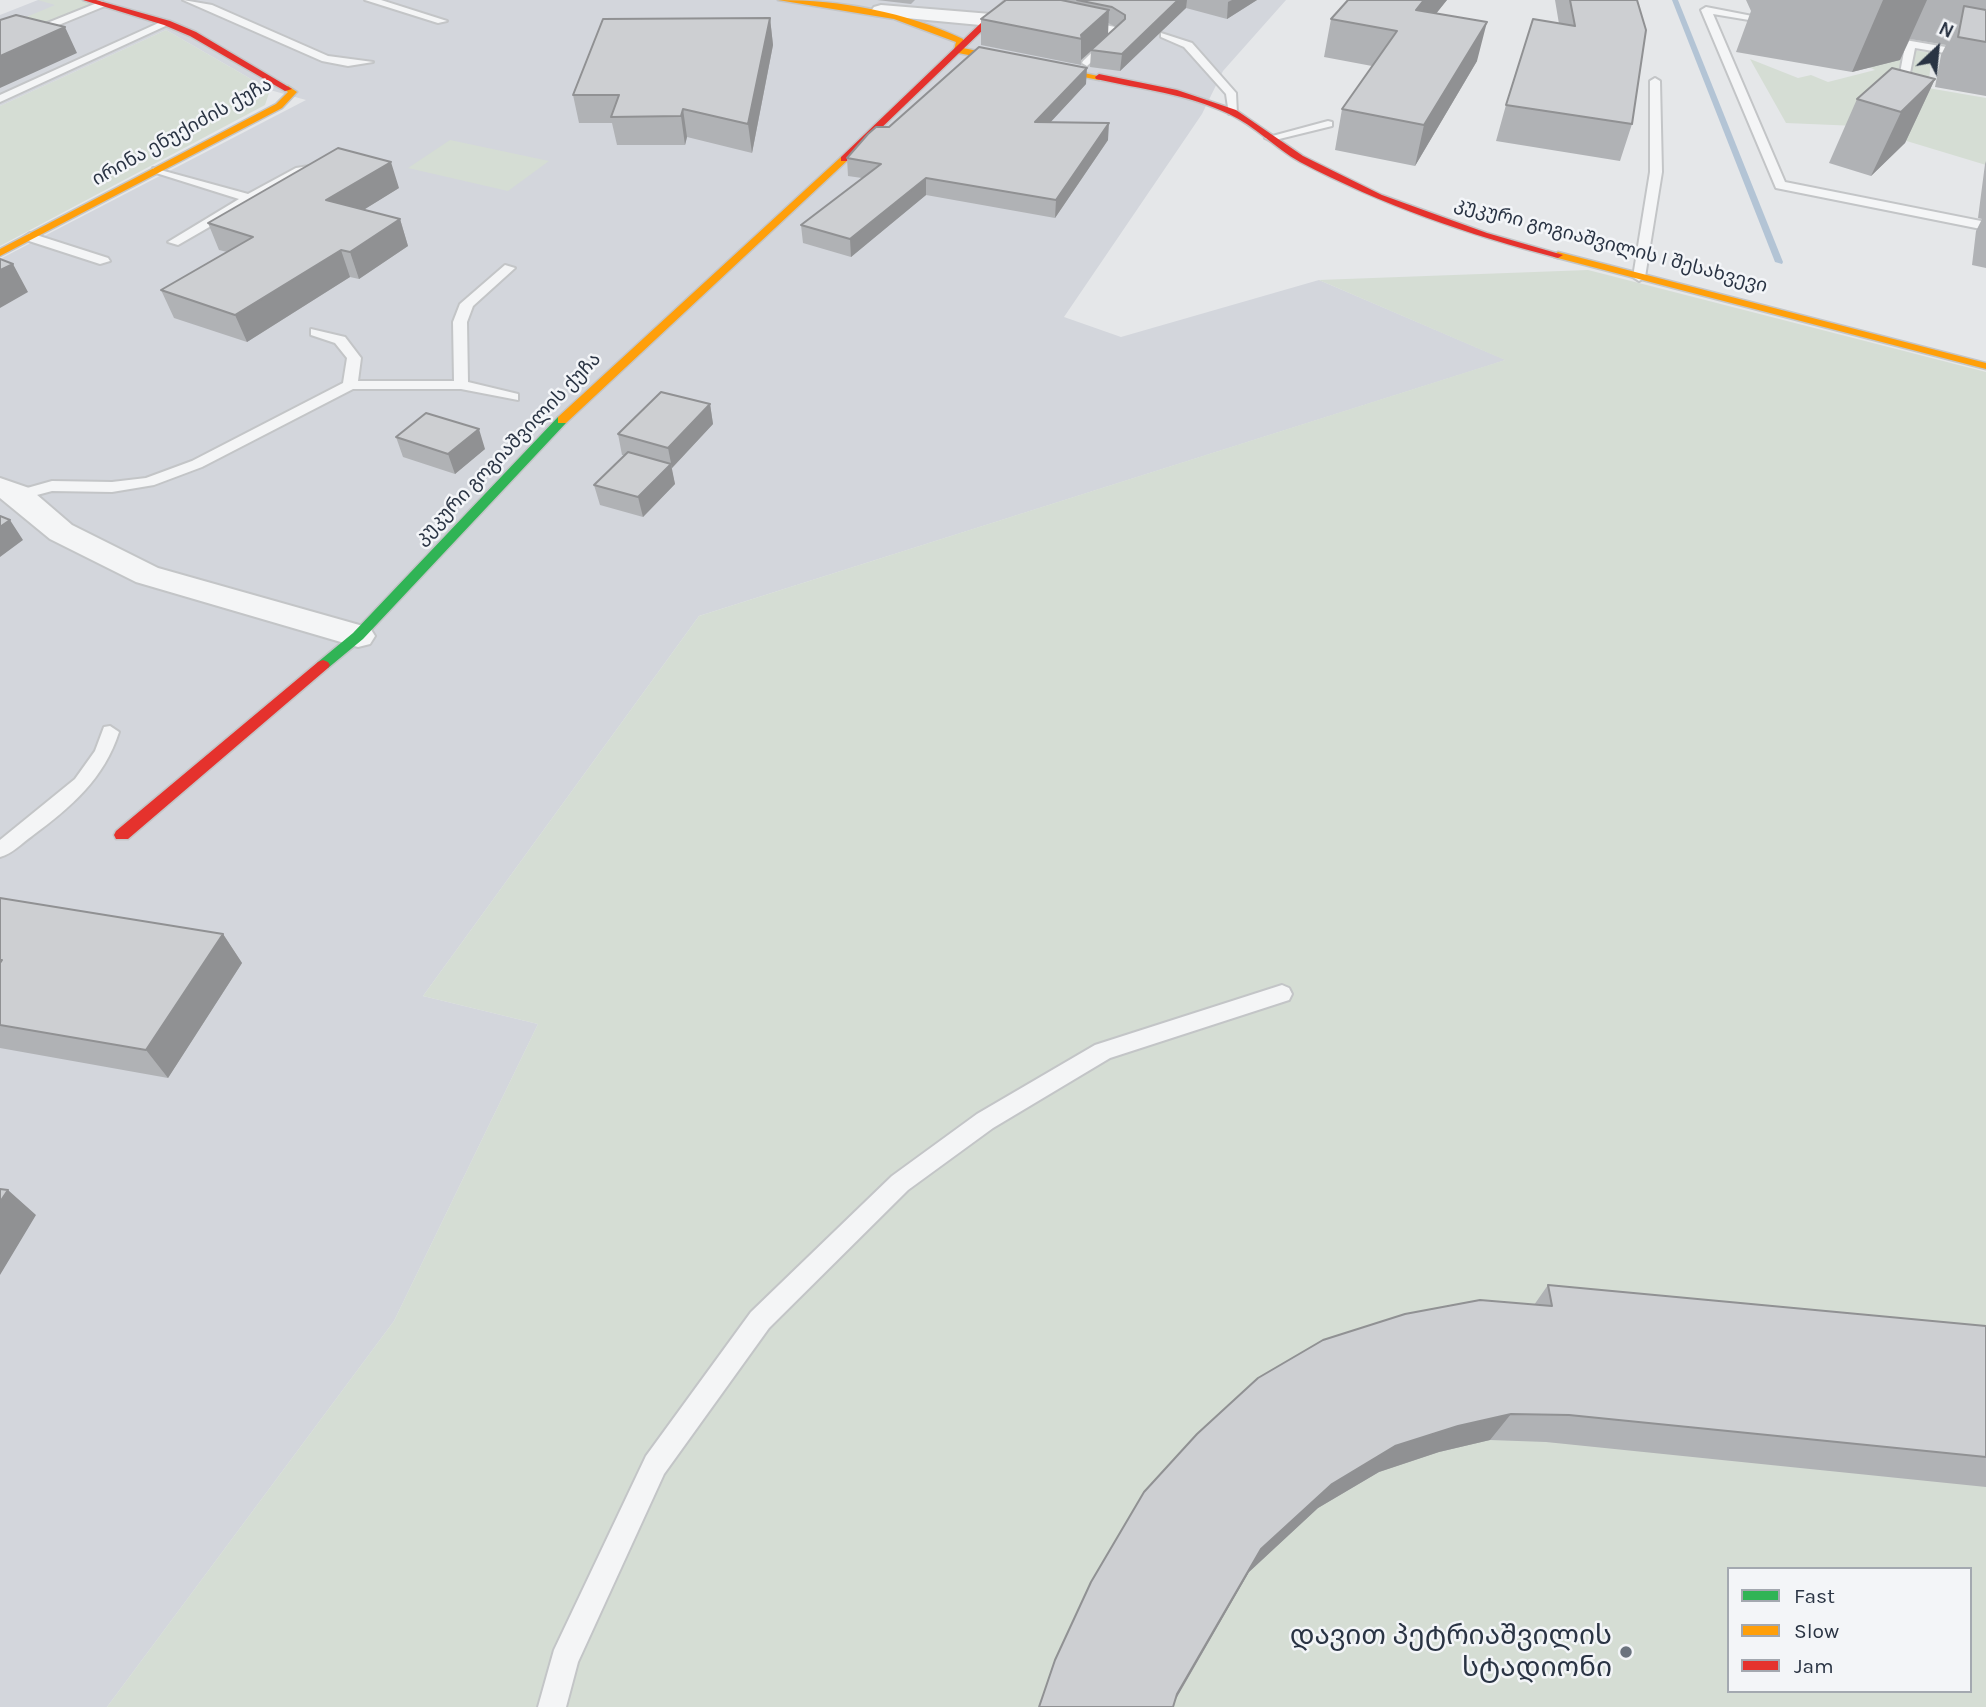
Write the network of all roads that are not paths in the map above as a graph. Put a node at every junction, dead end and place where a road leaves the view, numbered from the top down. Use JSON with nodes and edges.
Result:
{"nodes":[{"id":1,"x":370,"y":0,"type":"edge"},
{"id":2,"x":782,"y":0,"type":"edge"},
{"id":3,"x":197,"y":1,"type":"edge"},
{"id":4,"x":95,"y":2,"type":"edge"},
{"id":5,"x":1704,"y":5,"type":"edge"},
{"id":6,"x":1006,"y":10,"type":"edge"},
{"id":7,"x":881,"y":11,"type":"junction"},
{"id":8,"x":442,"y":21,"type":"dead end"},
{"id":9,"x":1074,"y":21,"type":"edge"},
{"id":10,"x":167,"y":23,"type":"junction"},
{"id":11,"x":1787,"y":23,"type":"dead end"},
{"id":12,"x":1165,"y":35,"type":"edge"},
{"id":13,"x":1870,"y":37,"type":"dead end"},
{"id":14,"x":1911,"y":44,"type":"junction"},
{"id":15,"x":0,"y":46,"type":"edge"},
{"id":16,"x":958,"y":50,"type":"junction"},
{"id":17,"x":1986,"y":57,"type":"edge"},
{"id":18,"x":368,"y":62,"type":"dead end"},
{"id":19,"x":1087,"y":63,"type":"edge"},
{"id":20,"x":1905,"y":73,"type":"edge"},
{"id":21,"x":1655,"y":81,"type":"dead end"},
{"id":22,"x":0,"y":99,"type":"edge"},
{"id":23,"x":1234,"y":112,"type":"junction"},
{"id":24,"x":1328,"y":124,"type":"dead end"},
{"id":25,"x":1271,"y":138,"type":"junction"},
{"id":26,"x":157,"y":170,"type":"junction"},
{"id":27,"x":326,"y":170,"type":"edge"},
{"id":28,"x":249,"y":198,"type":"junction"},
{"id":29,"x":1986,"y":226,"type":"edge"},
{"id":30,"x":30,"y":237,"type":"junction"},
{"id":31,"x":174,"y":242,"type":"dead end"},
{"id":32,"x":0,"y":253,"type":"edge"},
{"id":33,"x":104,"y":261,"type":"dead end"},
{"id":34,"x":509,"y":268,"type":"dead end"},
{"id":35,"x":1639,"y":277,"type":"junction"},
{"id":36,"x":316,"y":332,"type":"dead end"},
{"id":37,"x":1986,"y":366,"type":"edge"},
{"id":38,"x":461,"y":385,"type":"junction"},
{"id":39,"x":350,"y":386,"type":"junction"},
{"id":40,"x":513,"y":397,"type":"dead end"},
{"id":41,"x":9,"y":491,"type":"edge"},
{"id":42,"x":358,"y":636,"type":"junction"},
{"id":43,"x":110,"y":732,"type":"dead end"},
{"id":44,"x":122,"y":835,"type":"dead end"},
{"id":45,"x":0,"y":850,"type":"edge"},
{"id":46,"x":1282,"y":994,"type":"dead end"},
{"id":47,"x":552,"y":1707,"type":"edge"}],
"edges":[{"from":1,"to":8,"type":"lane"},
{"from":2,"to":7,"type":"street"},
{"from":3,"to":18,"type":"lane"},
{"from":4,"to":10,"type":"street","name":"ირინა ენუქიძის ქუჩა"},
{"from":4,"to":15,"type":"lane"},
{"from":5,"to":11,"type":"lane"},
{"from":5,"to":29,"type":"lane"},
{"from":6,"to":7,"type":"street"},
{"from":6,"to":16,"type":"street","name":"კუკური გოგიაშვილის ქუჩა"},
{"from":7,"to":16,"type":"street"},
{"from":9,"to":19,"type":"lane"},
{"from":10,"to":22,"type":"lane"},
{"from":10,"to":26,"type":"street","name":"ირინა ენუქიძის ქუჩა"},
{"from":12,"to":23,"type":"lane"},
{"from":13,"to":14,"type":"lane"},
{"from":14,"to":17,"type":"lane"},
{"from":14,"to":20,"type":"lane"},
{"from":16,"to":23,"type":"street","name":"კუკური გოგიაშვილის I შესახვევი"},
{"from":16,"to":42,"type":"street","name":"კუკური გოგიაშვილის ქუჩა"},
{"from":21,"to":35,"type":"lane"},
{"from":23,"to":25,"type":"street","name":"კუკური გოგიაშვილის I შესახვევი"},
{"from":24,"to":25,"type":"lane"},
{"from":25,"to":35,"type":"street","name":"კუკური გოგიაშვილის I შესახვევი"},
{"from":26,"to":28,"type":"lane"},
{"from":26,"to":30,"type":"street","name":"ირინა ენუქიძის ქუჩა"},
{"from":27,"to":28,"type":"lane"},
{"from":28,"to":31,"type":"lane"},
{"from":30,"to":32,"type":"street","name":"ირინა ენუქიძის ქუჩა"},
{"from":30,"to":33,"type":"lane"},
{"from":34,"to":38,"type":"lane"},
{"from":35,"to":37,"type":"street","name":"კუკური გოგიაშვილის I შესახვევი"},
{"from":36,"to":39,"type":"lane"},
{"from":38,"to":39,"type":"lane"},
{"from":38,"to":40,"type":"lane"},
{"from":39,"to":41,"type":"lane"},
{"from":41,"to":42,"type":"street"},
{"from":42,"to":44,"type":"street","name":"კუკური გოგიაშვილის ქუჩა"},
{"from":43,"to":45,"type":"lane"},
{"from":46,"to":47,"type":"lane"}]}
